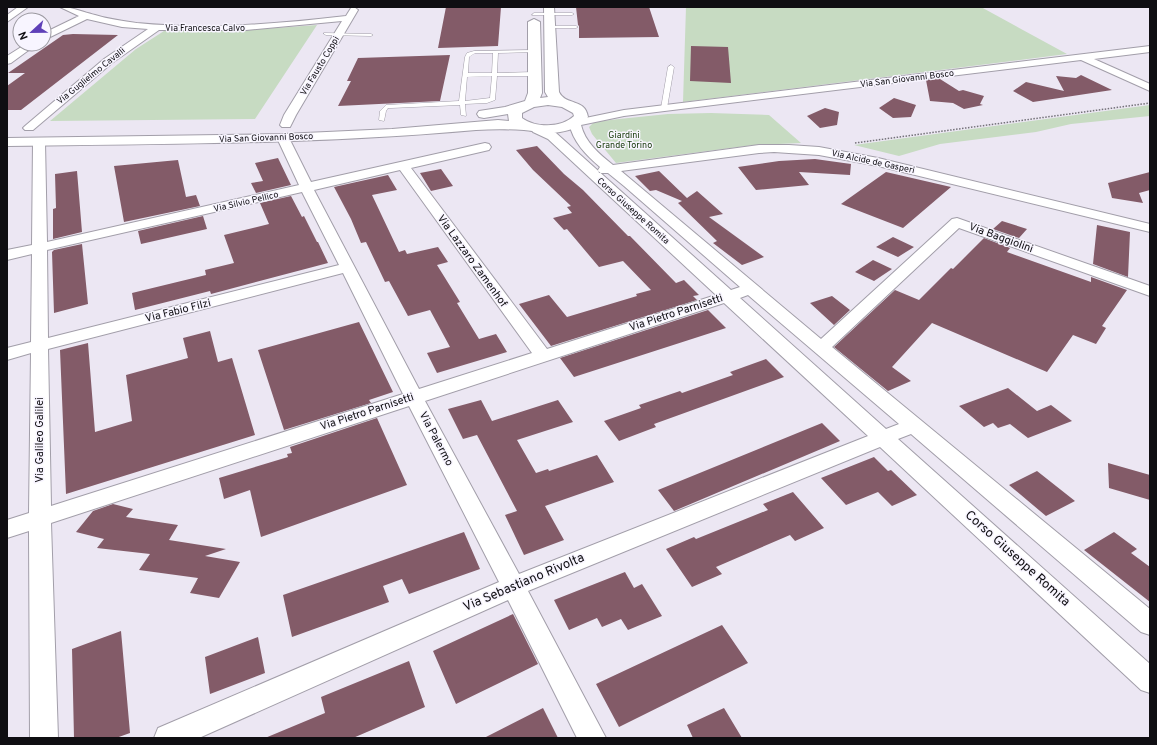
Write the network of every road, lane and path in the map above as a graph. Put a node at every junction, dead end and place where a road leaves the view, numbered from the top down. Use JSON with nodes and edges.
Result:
{"nodes":[{"id":1,"x":33,"y":7,"type":"edge"},
{"id":2,"x":64,"y":7,"type":"edge"},
{"id":3,"x":356,"y":7,"type":"edge"},
{"id":4,"x":20,"y":10,"type":"edge"},
{"id":5,"x":534,"y":11,"type":"edge"},
{"id":6,"x":549,"y":11,"type":"edge"},
{"id":7,"x":572,"y":14,"type":"dead end"},
{"id":8,"x":86,"y":16,"type":"junction"},
{"id":9,"x":349,"y":18,"type":"junction"},
{"id":10,"x":7,"y":19,"type":"edge"},
{"id":11,"x":576,"y":27,"type":"dead end"},
{"id":12,"x":156,"y":28,"type":"junction"},
{"id":13,"x":549,"y":28,"type":"junction"},
{"id":14,"x":52,"y":33,"type":"edge"},
{"id":15,"x":326,"y":34,"type":"dead end"},
{"id":16,"x":339,"y":34,"type":"junction"},
{"id":17,"x":371,"y":35,"type":"dead end"},
{"id":18,"x":1150,"y":49,"type":"edge"},
{"id":19,"x":534,"y":50,"type":"junction"},
{"id":20,"x":20,"y":52,"type":"edge"},
{"id":21,"x":496,"y":52,"type":"junction"},
{"id":22,"x":1084,"y":58,"type":"junction"},
{"id":23,"x":9,"y":59,"type":"edge"},
{"id":24,"x":1127,"y":64,"type":"dead end"},
{"id":25,"x":671,"y":67,"type":"dead end"},
{"id":26,"x":1103,"y":67,"type":"junction"},
{"id":27,"x":1080,"y":70,"type":"dead end"},
{"id":28,"x":494,"y":74,"type":"junction"},
{"id":29,"x":534,"y":74,"type":"junction"},
{"id":30,"x":465,"y":75,"type":"junction"},
{"id":31,"x":1150,"y":88,"type":"edge"},
{"id":32,"x":561,"y":102,"type":"junction"},
{"id":33,"x":1150,"y":103,"type":"edge"},
{"id":34,"x":526,"y":105,"type":"junction"},
{"id":35,"x":664,"y":108,"type":"junction"},
{"id":36,"x":463,"y":109,"type":"junction"},
{"id":37,"x":739,"y":110,"type":"dead end"},
{"id":38,"x":576,"y":117,"type":"junction"},
{"id":39,"x":531,"y":127,"type":"junction"},
{"id":40,"x":14,"y":128,"type":"dead end"},
{"id":41,"x":38,"y":132,"type":"junction"},
{"id":42,"x":284,"y":132,"type":"junction"},
{"id":43,"x":7,"y":142,"type":"edge"},
{"id":44,"x":485,"y":147,"type":"dead end"},
{"id":45,"x":836,"y":153,"type":"junction"},
{"id":46,"x":403,"y":166,"type":"junction"},
{"id":47,"x":609,"y":169,"type":"junction"},
{"id":48,"x":591,"y":172,"type":"junction"},
{"id":49,"x":307,"y":188,"type":"junction"},
{"id":50,"x":1150,"y":228,"type":"edge"},
{"id":51,"x":38,"y":248,"type":"junction"},
{"id":52,"x":7,"y":255,"type":"edge"},
{"id":53,"x":348,"y":267,"type":"junction"},
{"id":54,"x":751,"y":289,"type":"junction"},
{"id":55,"x":1150,"y":291,"type":"edge"},
{"id":56,"x":728,"y":296,"type":"junction"},
{"id":57,"x":41,"y":346,"type":"junction"},
{"id":58,"x":822,"y":347,"type":"junction"},
{"id":59,"x":7,"y":354,"type":"edge"},
{"id":60,"x":542,"y":355,"type":"junction"},
{"id":61,"x":414,"y":397,"type":"junction"},
{"id":62,"x":915,"y":425,"type":"junction"},
{"id":63,"x":884,"y":438,"type":"junction"},
{"id":64,"x":40,"y":519,"type":"junction"},
{"id":65,"x":7,"y":529,"type":"edge"},
{"id":66,"x":513,"y":587,"type":"junction"},
{"id":67,"x":1150,"y":624,"type":"edge"},
{"id":68,"x":1150,"y":681,"type":"edge"},
{"id":69,"x":44,"y":738,"type":"edge"},
{"id":70,"x":168,"y":738,"type":"edge"},
{"id":71,"x":592,"y":738,"type":"edge"}],
"edges":[{"from":1,"to":4,"type":"street"},
{"from":2,"to":8,"type":"street","name":"Via Francesca Calvo"},
{"from":3,"to":9,"type":"street","name":"Via Fausto Coppi"},
{"from":4,"to":10,"type":"street"},
{"from":5,"to":6,"type":"lane"},
{"from":5,"to":19,"type":"main road"},
{"from":6,"to":7,"type":"lane"},
{"from":6,"to":13,"type":"main road"},
{"from":8,"to":12,"type":"street","name":"Via Francesca Calvo"},
{"from":8,"to":14,"type":"street"},
{"from":9,"to":12,"type":"street","name":"Via Francesca Calvo"},
{"from":9,"to":16,"type":"street","name":"Via Fausto Coppi"},
{"from":11,"to":13,"type":"lane"},
{"from":12,"to":41,"type":"street","name":"Via Guglielmo Cavalli"},
{"from":13,"to":32,"type":"main road"},
{"from":15,"to":16,"type":"lane"},
{"from":16,"to":17,"type":"lane"},
{"from":16,"to":42,"type":"street","name":"Via Fausto Coppi"},
{"from":18,"to":22,"type":"street","name":"Via San Giovanni Bosco"},
{"from":19,"to":21,"type":"lane"},
{"from":19,"to":29,"type":"main road"},
{"from":20,"to":23,"type":"street"},
{"from":21,"to":28,"type":"lane"},
{"from":21,"to":30,"type":"lane"},
{"from":22,"to":26,"type":"street"},
{"from":22,"to":35,"type":"street","name":"Via San Giovanni Bosco"},
{"from":24,"to":26,"type":"street"},
{"from":25,"to":35,"type":"lane"},
{"from":26,"to":27,"type":"street"},
{"from":26,"to":31,"type":"street"},
{"from":28,"to":29,"type":"lane"},
{"from":28,"to":30,"type":"lane"},
{"from":28,"to":36,"type":"lane"},
{"from":29,"to":34,"type":"main road"},
{"from":30,"to":36,"type":"lane"},
{"from":32,"to":34,"type":"main road","name":"Via San Giovanni Bosco"},
{"from":32,"to":38,"type":"main road","name":"Via San Giovanni Bosco"},
{"from":33,"to":45,"type":"path"},
{"from":34,"to":36,"type":"main road","name":"Via San Giovanni Bosco"},
{"from":34,"to":39,"type":"main road"},
{"from":35,"to":37,"type":"street","name":"Via San Giovanni Bosco"},
{"from":35,"to":38,"type":"street","name":"Via San Giovanni Bosco"},
{"from":36,"to":42,"type":"main road","name":"Via San Giovanni Bosco"},
{"from":38,"to":39,"type":"main road","name":"Via San Giovanni Bosco"},
{"from":38,"to":47,"type":"street","name":"Corso Giuseppe Romita"},
{"from":39,"to":42,"type":"main road","name":"Via San Giovanni Bosco"},
{"from":39,"to":48,"type":"street","name":"Corso Giuseppe Romita"},
{"from":40,"to":41,"type":"main road","name":"Via San Giovanni Bosco"},
{"from":41,"to":42,"type":"main road","name":"Via San Giovanni Bosco"},
{"from":41,"to":43,"type":"main road","name":"Via San Giovanni Bosco"},
{"from":41,"to":51,"type":"street","name":"Via Galileo Galilei"},
{"from":42,"to":49,"type":"street","name":"Via Palermo"},
{"from":44,"to":46,"type":"street","name":"Via Silvio Pellico"},
{"from":45,"to":47,"type":"street","name":"Via Alcide de Gasperi"},
{"from":45,"to":50,"type":"street","name":"Via Alcide de Gasperi"},
{"from":46,"to":49,"type":"street","name":"Via Silvio Pellico"},
{"from":46,"to":60,"type":"street","name":"Via Lazzaro Zamenhof"},
{"from":47,"to":48,"type":"street","name":"Via Alcide de Gasperi"},
{"from":47,"to":54,"type":"street","name":"Corso Giuseppe Romita"},
{"from":48,"to":56,"type":"street","name":"Corso Giuseppe Romita"},
{"from":49,"to":51,"type":"street","name":"Via Silvio Pellico"},
{"from":49,"to":53,"type":"street","name":"Via Palermo"},
{"from":51,"to":52,"type":"street","name":"Via Silvio Pellico"},
{"from":51,"to":57,"type":"street","name":"Via Galileo Galilei"},
{"from":53,"to":57,"type":"street","name":"Via Fabio Filzi"},
{"from":53,"to":61,"type":"street","name":"Via Palermo"},
{"from":54,"to":56,"type":"street"},
{"from":54,"to":58,"type":"street","name":"Corso Giuseppe Romita"},
{"from":55,"to":58,"type":"street","name":"Via Baggiolini"},
{"from":56,"to":60,"type":"street","name":"Via Pietro Parnisetti"},
{"from":56,"to":63,"type":"street","name":"Corso Giuseppe Romita"},
{"from":57,"to":59,"type":"street","name":"Via Fabio Filzi"},
{"from":57,"to":64,"type":"street","name":"Via Galileo Galilei"},
{"from":58,"to":62,"type":"street","name":"Corso Giuseppe Romita"},
{"from":60,"to":61,"type":"street","name":"Via Pietro Parnisetti"},
{"from":61,"to":64,"type":"street","name":"Via Pietro Parnisetti"},
{"from":61,"to":66,"type":"street","name":"Via Palermo"},
{"from":62,"to":63,"type":"street"},
{"from":62,"to":67,"type":"street","name":"Corso Giuseppe Romita"},
{"from":63,"to":66,"type":"street","name":"Via Sebastiano Rivolta"},
{"from":63,"to":68,"type":"street","name":"Corso Giuseppe Romita"},
{"from":64,"to":65,"type":"street","name":"Via Pietro Parnisetti"},
{"from":64,"to":69,"type":"street","name":"Via Galileo Galilei"},
{"from":66,"to":70,"type":"street","name":"Via Sebastiano Rivolta"},
{"from":66,"to":71,"type":"street","name":"Via Palermo"}]}
